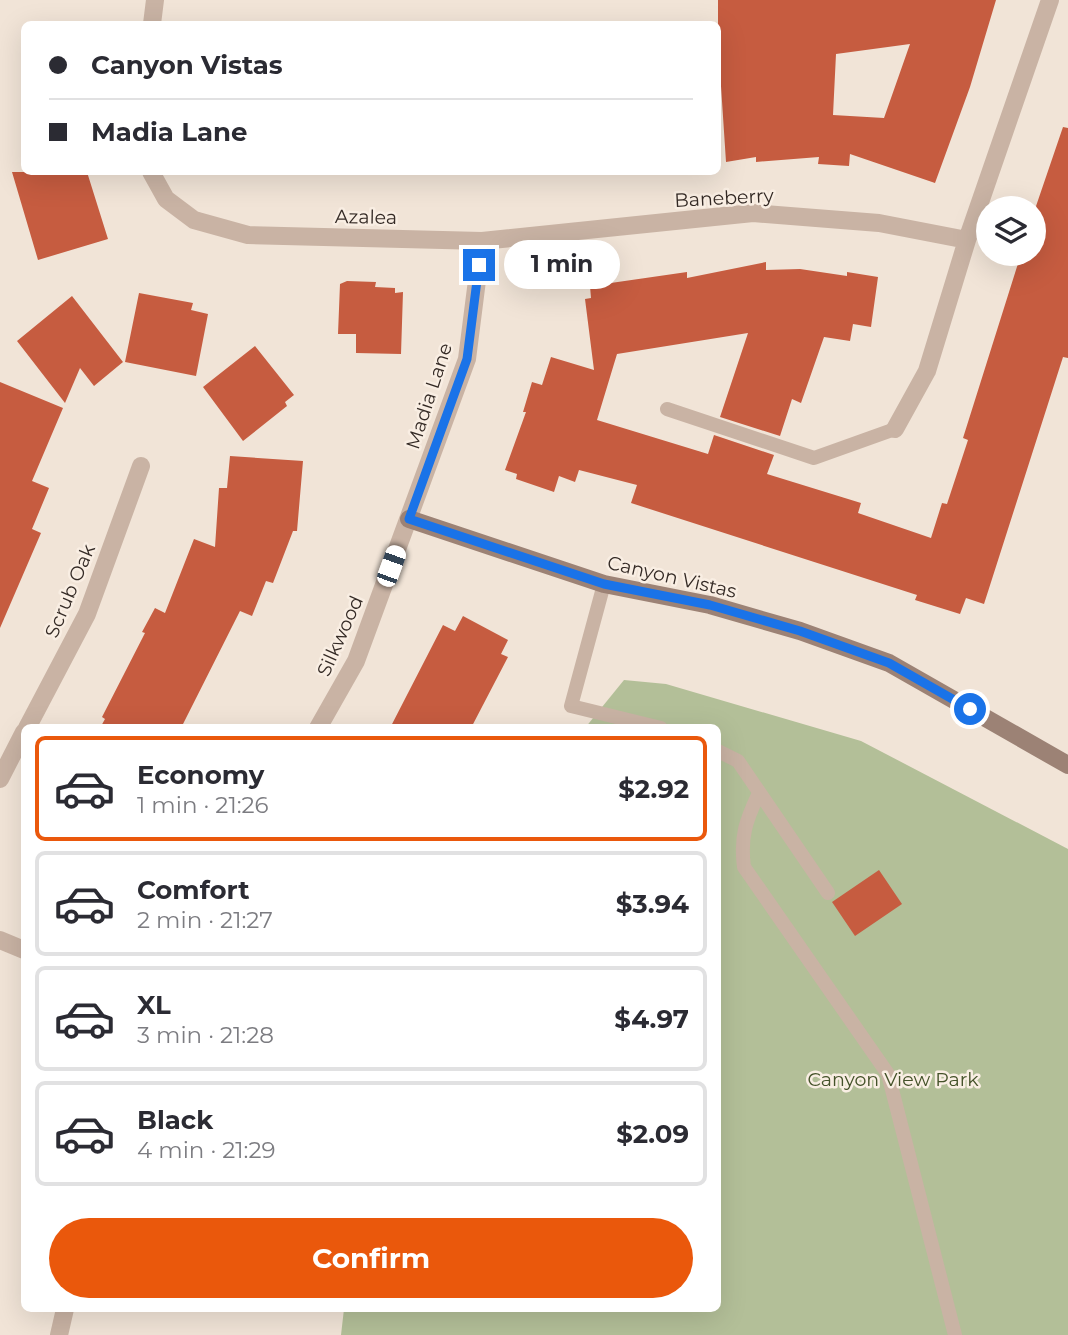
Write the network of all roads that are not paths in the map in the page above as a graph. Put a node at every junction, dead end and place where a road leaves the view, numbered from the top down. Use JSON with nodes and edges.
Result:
{"nodes":[{"id":1,"x":155,"y":0,"type":"edge"},
{"id":2,"x":1050,"y":0,"type":"edge"},
{"id":3,"x":152,"y":21,"type":"edge"},
{"id":4,"x":153,"y":175,"type":"edge"},
{"id":5,"x":967,"y":240,"type":"junction"},
{"id":6,"x":482,"y":241,"type":"junction"},
{"id":7,"x":667,"y":409,"type":"dead end"},
{"id":8,"x":895,"y":429,"type":"joint"},
{"id":9,"x":141,"y":466,"type":"dead end"},
{"id":10,"x":409,"y":519,"type":"junction"},
{"id":11,"x":604,"y":584,"type":"junction"},
{"id":12,"x":29,"y":724,"type":"edge"},
{"id":13,"x":320,"y":724,"type":"edge"},
{"id":14,"x":645,"y":724,"type":"edge"},
{"id":15,"x":21,"y":739,"type":"edge"},
{"id":16,"x":721,"y":753,"type":"edge"},
{"id":17,"x":1068,"y":765,"type":"edge"},
{"id":18,"x":0,"y":779,"type":"edge"},
{"id":19,"x":759,"y":793,"type":"junction"},
{"id":20,"x":828,"y":893,"type":"dead end"},
{"id":21,"x":0,"y":940,"type":"edge"},
{"id":22,"x":21,"y":949,"type":"edge"},
{"id":23,"x":64,"y":1312,"type":"edge"},
{"id":24,"x":60,"y":1335,"type":"edge"},
{"id":25,"x":956,"y":1335,"type":"edge"}],
"edges":[{"from":1,"to":3,"type":"street"},
{"from":2,"to":5,"type":"street"},
{"from":4,"to":6,"type":"street","name":"Azalea"},
{"from":5,"to":6,"type":"street","name":"Baneberry"},
{"from":5,"to":8,"type":"street"},
{"from":6,"to":10,"type":"street","name":"Madia Lane"},
{"from":7,"to":8,"type":"lane"},
{"from":9,"to":12,"type":"street","name":"Scrub Oak"},
{"from":10,"to":11,"type":"street","name":"Canyon Vistas"},
{"from":10,"to":13,"type":"street","name":"Silkwood"},
{"from":11,"to":14,"type":"lane"},
{"from":11,"to":17,"type":"street","name":"Canyon Vistas"},
{"from":15,"to":18,"type":"street","name":"Scrub Oak"},
{"from":16,"to":19,"type":"lane"},
{"from":19,"to":20,"type":"lane"},
{"from":19,"to":25,"type":"lane"},
{"from":21,"to":22,"type":"street"},
{"from":23,"to":24,"type":"street"}]}
